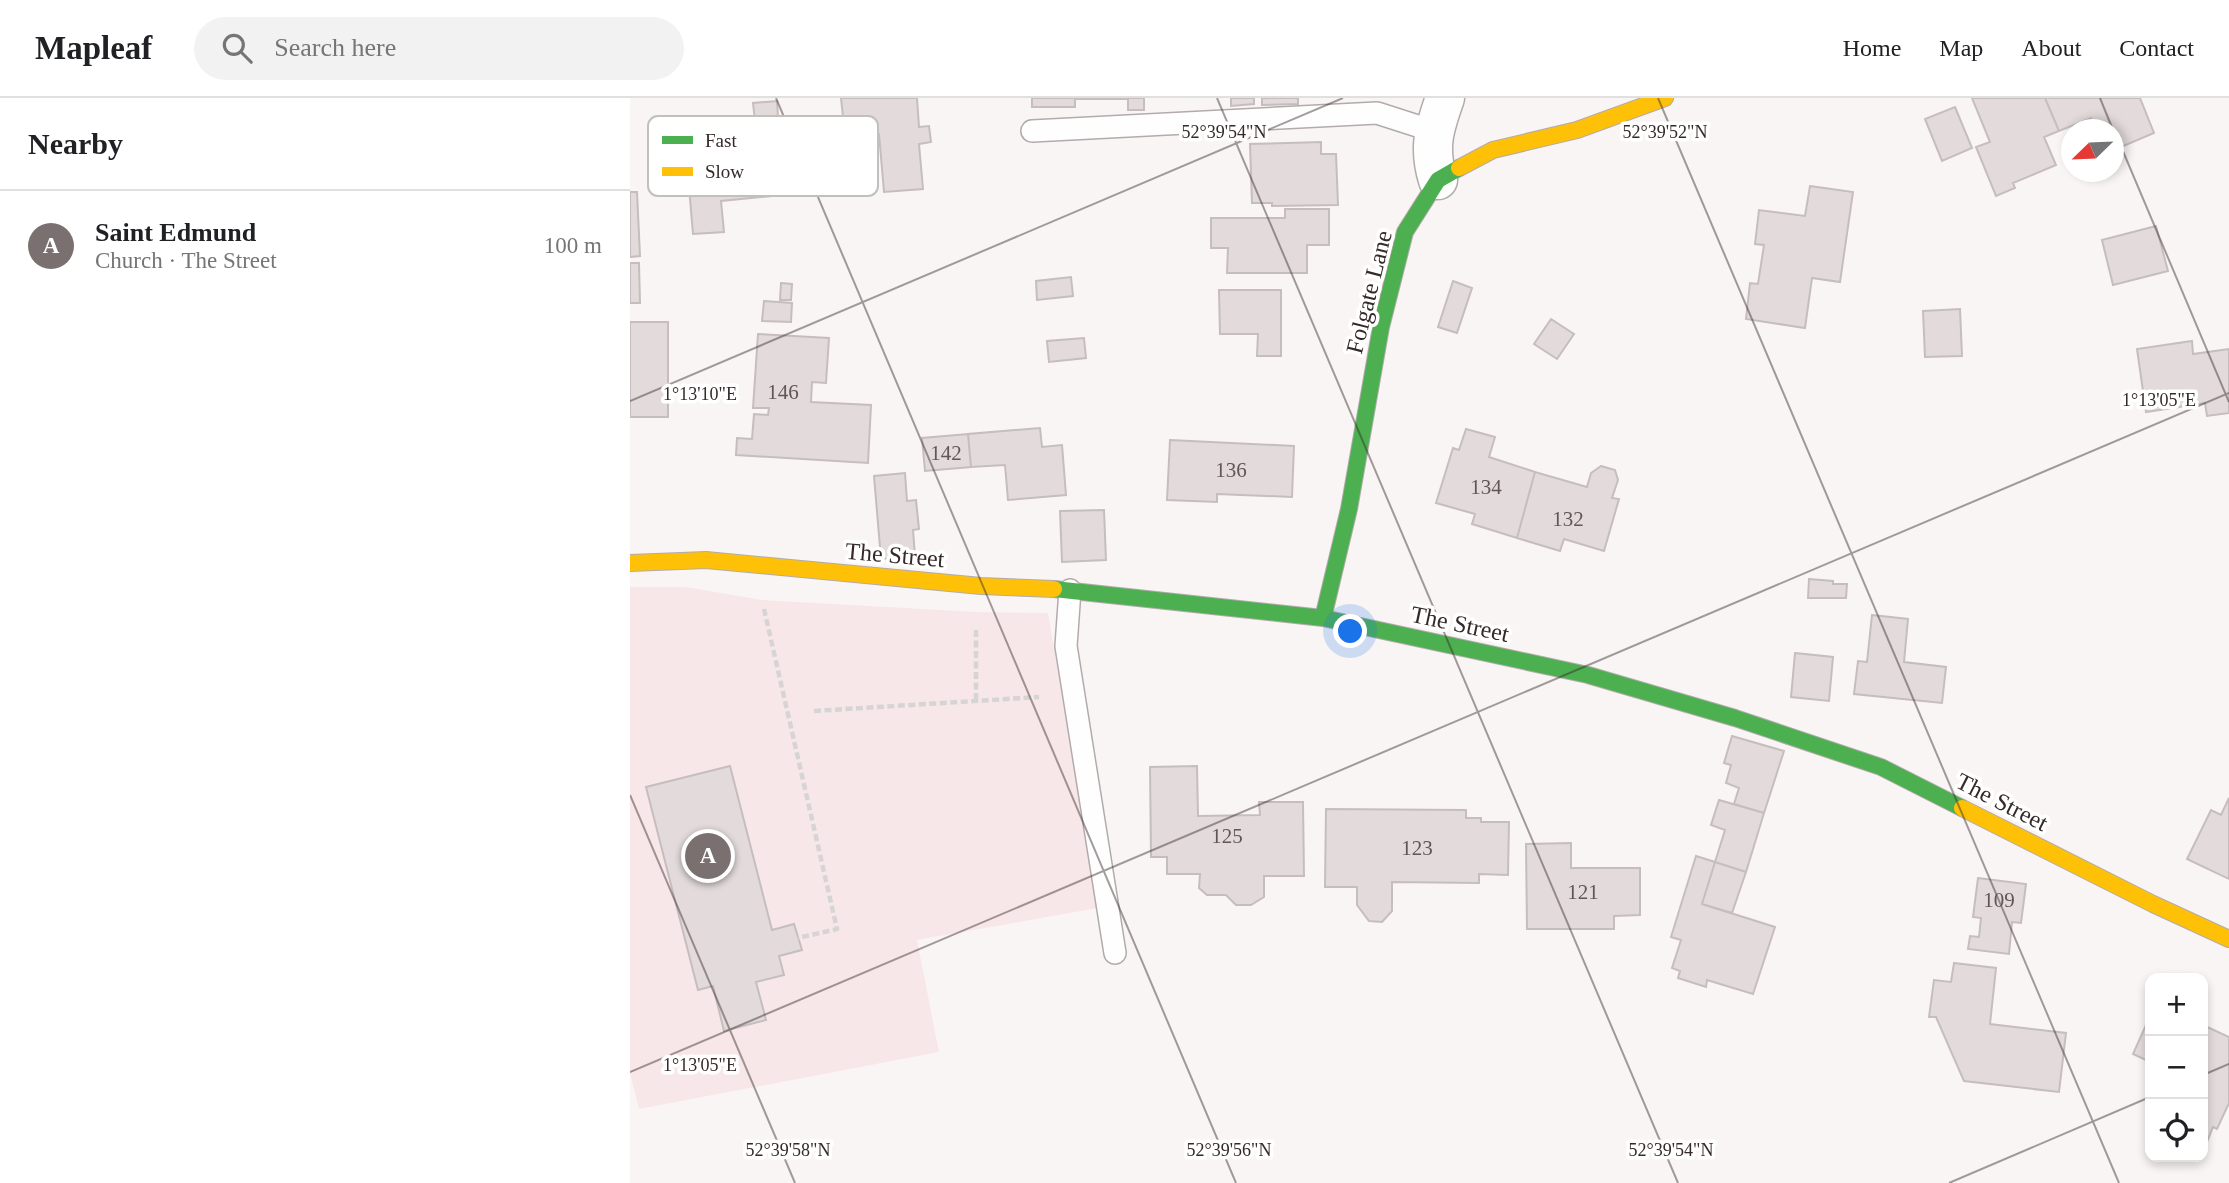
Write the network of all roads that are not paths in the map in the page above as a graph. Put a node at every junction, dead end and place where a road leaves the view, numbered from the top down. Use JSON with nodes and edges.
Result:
{"nodes":[{"id":1,"x":1665,"y":98,"type":"edge"},
{"id":2,"x":1439,"y":115,"type":"edge"},
{"id":3,"x":1032,"y":131,"type":"dead end"},
{"id":4,"x":1438,"y":180,"type":"junction"},
{"id":5,"x":630,"y":563,"type":"edge"},
{"id":6,"x":1070,"y":590,"type":"junction"},
{"id":7,"x":1323,"y":618,"type":"junction"},
{"id":8,"x":2229,"y":939,"type":"edge"},
{"id":9,"x":1115,"y":953,"type":"dead end"}],
"edges":[{"from":1,"to":4,"type":"street","name":"Folgate Lane"},
{"from":2,"to":3,"type":"lane"},
{"from":2,"to":4,"type":"street"},
{"from":4,"to":7,"type":"street","name":"Folgate Lane"},
{"from":5,"to":6,"type":"street","name":"The Street"},
{"from":6,"to":7,"type":"street","name":"The Street"},
{"from":6,"to":9,"type":"lane"},
{"from":7,"to":8,"type":"street","name":"The Street"}]}
